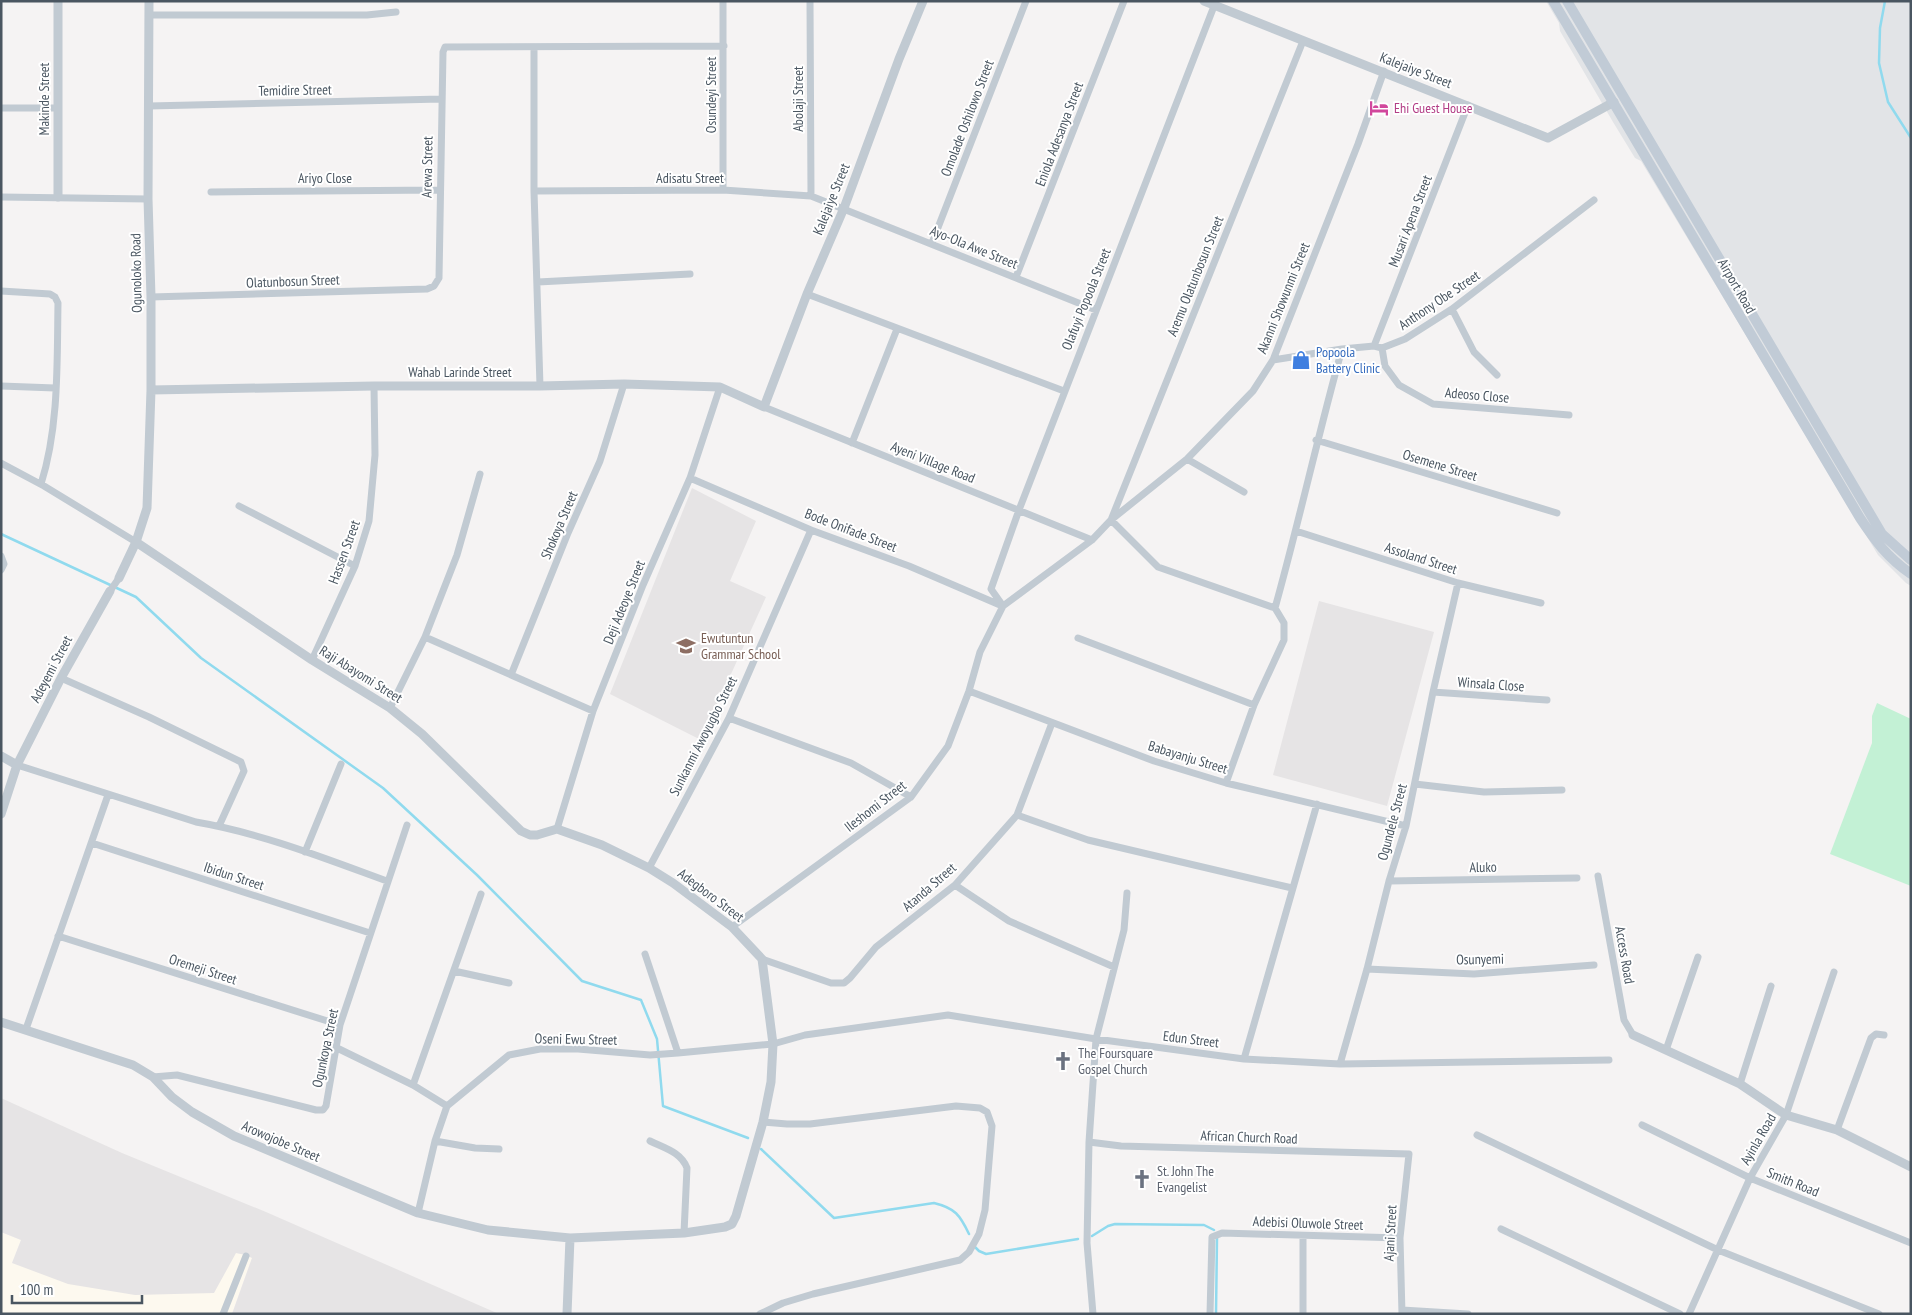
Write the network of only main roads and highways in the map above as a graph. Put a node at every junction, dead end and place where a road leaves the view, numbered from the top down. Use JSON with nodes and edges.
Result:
{"nodes":[{"id":1,"x":1553,"y":1,"type":"edge"},
{"id":2,"x":1567,"y":1,"type":"edge"},
{"id":3,"x":1911,"y":560,"type":"edge"},
{"id":4,"x":1911,"y":574,"type":"edge"}],
"edges":[{"from":1,"to":4,"type":"main road","name":"Airport Road"},
{"from":2,"to":3,"type":"main road","name":"Airport Road"}]}
